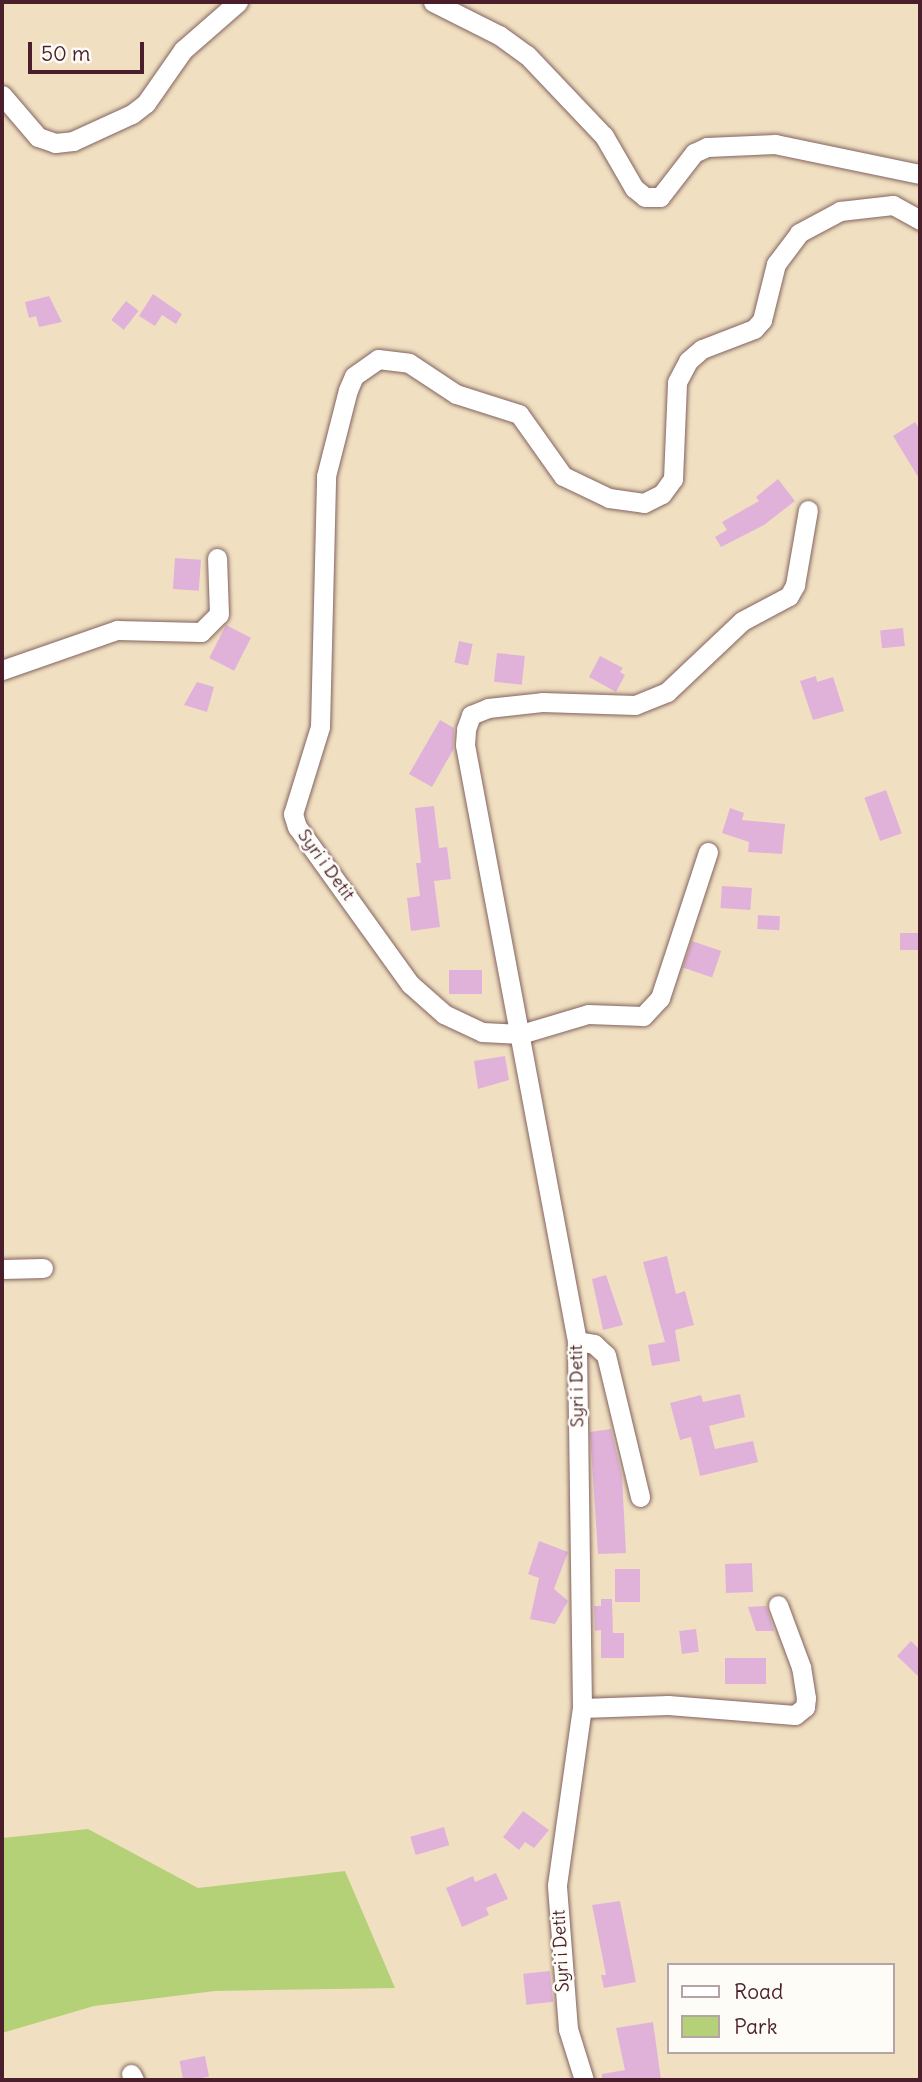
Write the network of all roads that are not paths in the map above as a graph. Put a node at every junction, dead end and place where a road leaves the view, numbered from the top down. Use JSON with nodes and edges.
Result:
{"nodes":[{"id":1,"x":238,"y":2,"type":"edge"},
{"id":2,"x":433,"y":2,"type":"edge"},
{"id":3,"x":2,"y":94,"type":"edge"},
{"id":4,"x":920,"y":174,"type":"edge"},
{"id":5,"x":920,"y":220,"type":"edge"},
{"id":6,"x":808,"y":510,"type":"dead end"},
{"id":7,"x":217,"y":558,"type":"dead end"},
{"id":8,"x":2,"y":670,"type":"edge"},
{"id":9,"x":708,"y":852,"type":"dead end"},
{"id":10,"x":522,"y":1034,"type":"junction"},
{"id":11,"x":43,"y":1268,"type":"dead end"},
{"id":12,"x":2,"y":1269,"type":"edge"},
{"id":13,"x":577,"y":1341,"type":"junction"},
{"id":14,"x":640,"y":1497,"type":"dead end"},
{"id":15,"x":778,"y":1605,"type":"dead end"},
{"id":16,"x":582,"y":1708,"type":"junction"},
{"id":17,"x":584,"y":2080,"type":"edge"}],
"edges":[{"from":1,"to":3,"type":"street"},
{"from":2,"to":4,"type":"street"},
{"from":5,"to":10,"type":"street","name":"Syri i Detit"},
{"from":6,"to":10,"type":"street"},
{"from":7,"to":8,"type":"street"},
{"from":9,"to":10,"type":"street"},
{"from":10,"to":13,"type":"street","name":"Syri i Detit"},
{"from":11,"to":12,"type":"street"},
{"from":13,"to":14,"type":"street"},
{"from":13,"to":16,"type":"street","name":"Syri i Detit"},
{"from":15,"to":16,"type":"street"},
{"from":16,"to":17,"type":"street","name":"Syri i Detit"}]}
